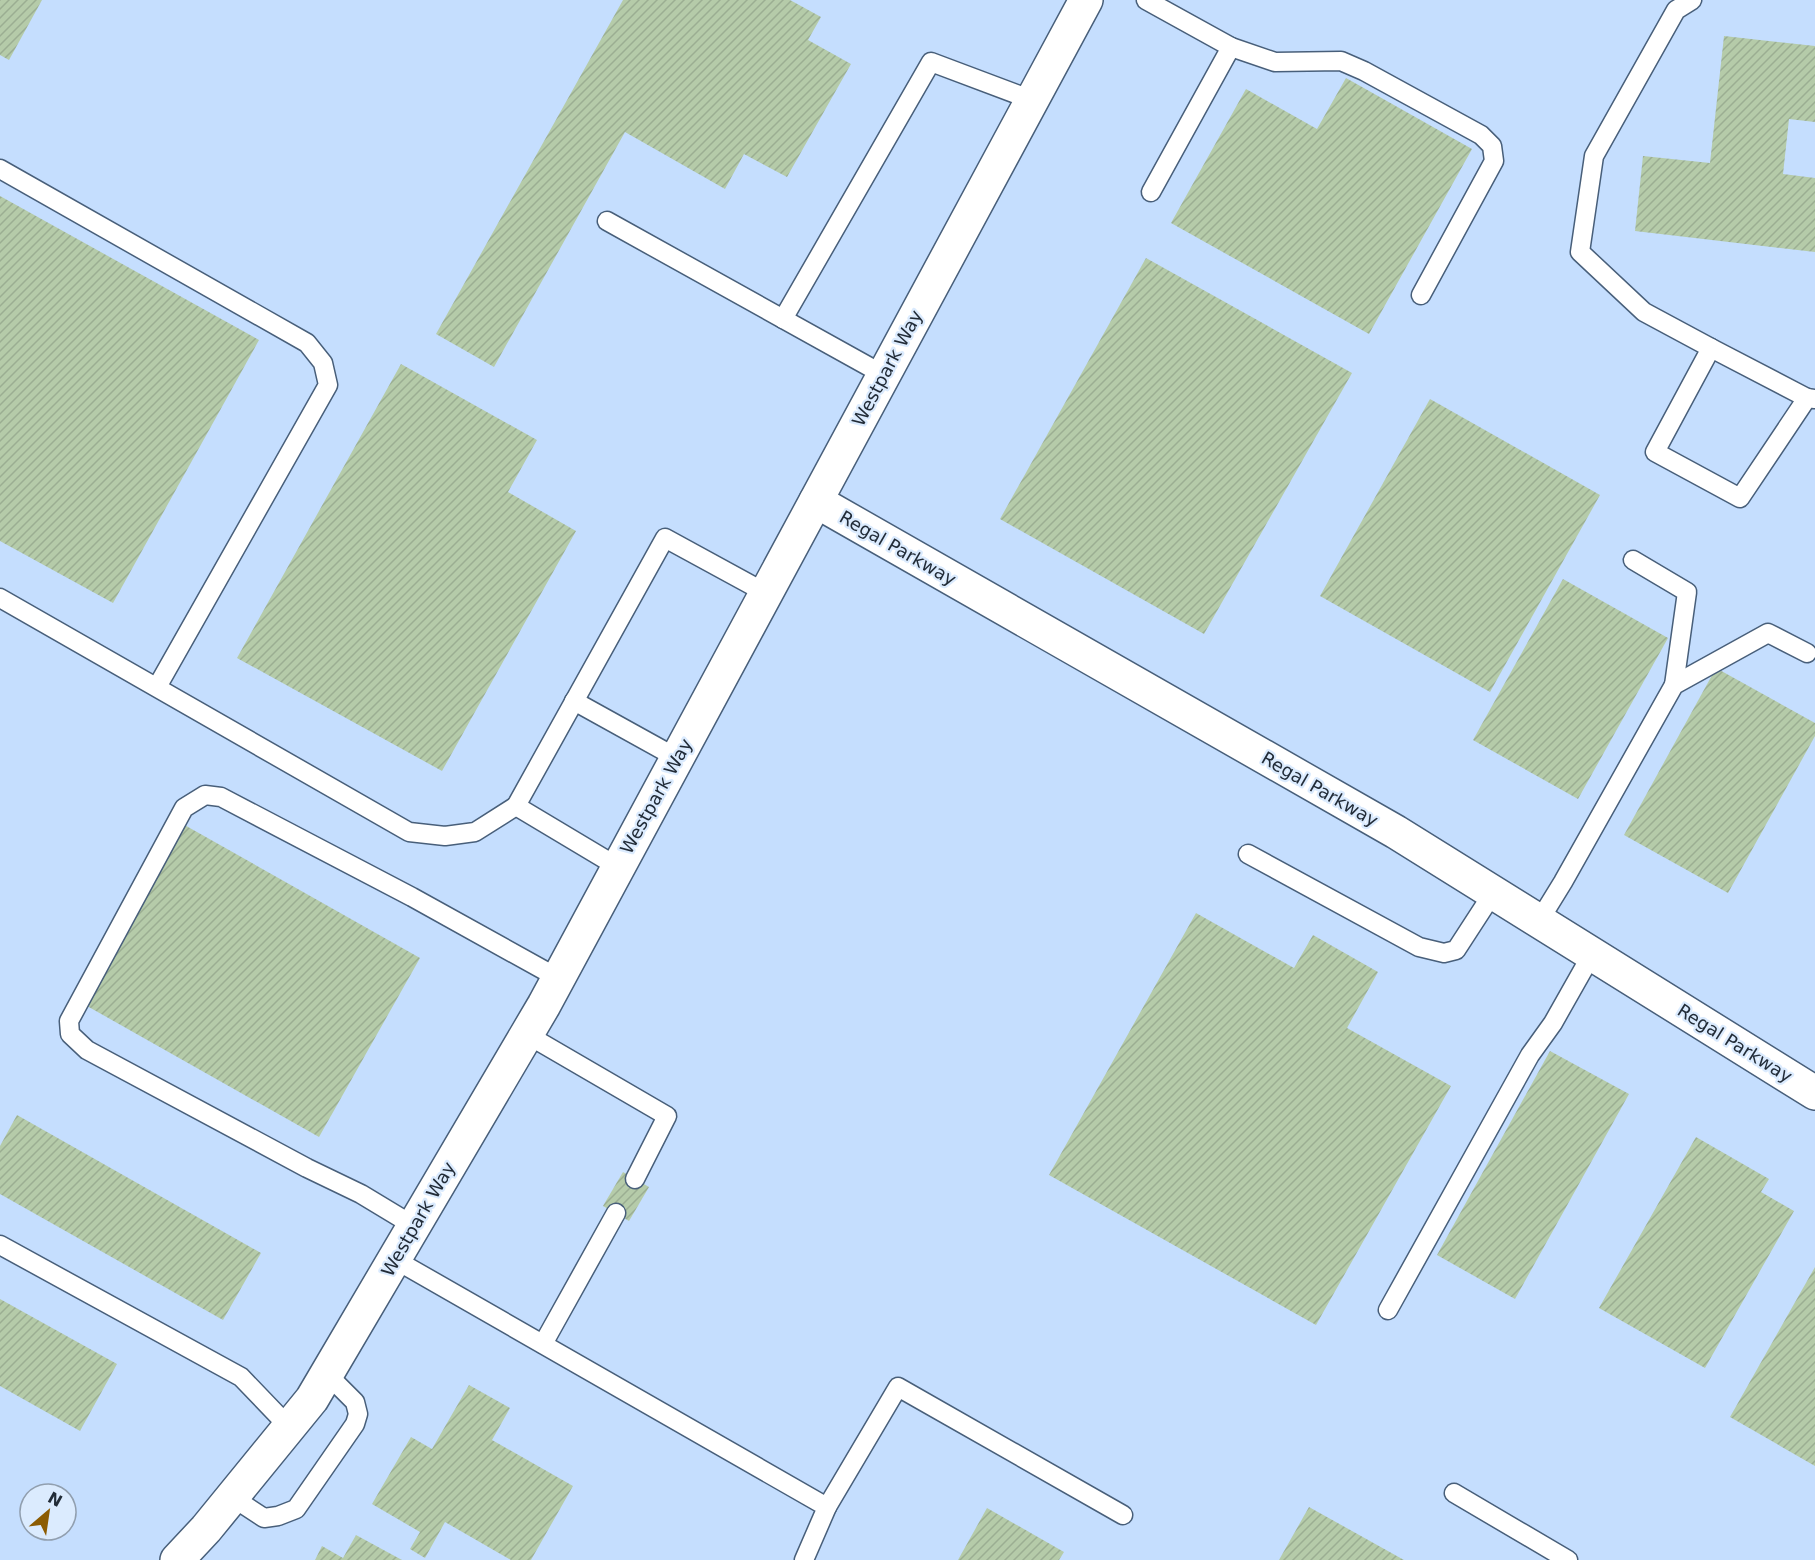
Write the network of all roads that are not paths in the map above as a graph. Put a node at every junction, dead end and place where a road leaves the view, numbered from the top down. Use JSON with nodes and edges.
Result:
{"nodes":[{"id":1,"x":1086,"y":0,"type":"edge"},
{"id":2,"x":1146,"y":0,"type":"edge"},
{"id":3,"x":1692,"y":0,"type":"edge"},
{"id":4,"x":1231,"y":47,"type":"junction"},
{"id":5,"x":1032,"y":100,"type":"junction"},
{"id":6,"x":0,"y":170,"type":"edge"},
{"id":7,"x":1151,"y":192,"type":"dead end"},
{"id":8,"x":607,"y":221,"type":"dead end"},
{"id":9,"x":1421,"y":295,"type":"dead end"},
{"id":10,"x":783,"y":319,"type":"junction"},
{"id":11,"x":1711,"y":348,"type":"junction"},
{"id":12,"x":884,"y":375,"type":"junction"},
{"id":13,"x":1811,"y":398,"type":"edge"},
{"id":14,"x":816,"y":501,"type":"junction"},
{"id":15,"x":1633,"y":560,"type":"dead end"},
{"id":16,"x":766,"y":593,"type":"junction"},
{"id":17,"x":0,"y":598,"type":"edge"},
{"id":18,"x":1807,"y":653,"type":"dead end"},
{"id":19,"x":1674,"y":685,"type":"junction"},
{"id":20,"x":156,"y":687,"type":"junction"},
{"id":21,"x":574,"y":701,"type":"junction"},
{"id":22,"x":677,"y":758,"type":"junction"},
{"id":23,"x":516,"y":806,"type":"junction"},
{"id":24,"x":1248,"y":854,"type":"dead end"},
{"id":25,"x":618,"y":867,"type":"junction"},
{"id":26,"x":1493,"y":893,"type":"junction"},
{"id":27,"x":1539,"y":921,"type":"junction"},
{"id":28,"x":1592,"y":954,"type":"junction"},
{"id":29,"x":558,"y":978,"type":"junction"},
{"id":30,"x":526,"y":1034,"type":"junction"},
{"id":31,"x":1815,"y":1093,"type":"edge"},
{"id":32,"x":635,"y":1179,"type":"dead end"},
{"id":33,"x":616,"y":1213,"type":"dead end"},
{"id":34,"x":414,"y":1226,"type":"junction"},
{"id":35,"x":0,"y":1245,"type":"edge"},
{"id":36,"x":394,"y":1259,"type":"junction"},
{"id":37,"x":1388,"y":1310,"type":"dead end"},
{"id":38,"x":543,"y":1344,"type":"junction"},
{"id":39,"x":327,"y":1374,"type":"junction"},
{"id":40,"x":289,"y":1427,"type":"junction"},
{"id":41,"x":1454,"y":1493,"type":"dead end"},
{"id":42,"x":232,"y":1497,"type":"junction"},
{"id":43,"x":827,"y":1507,"type":"junction"},
{"id":44,"x":1123,"y":1515,"type":"dead end"},
{"id":45,"x":177,"y":1560,"type":"edge"},
{"id":46,"x":804,"y":1560,"type":"edge"},
{"id":47,"x":1568,"y":1560,"type":"edge"}],
"edges":[{"from":1,"to":5,"type":"street","name":"Westpark Way"},
{"from":2,"to":4,"type":"lane"},
{"from":3,"to":11,"type":"lane"},
{"from":4,"to":7,"type":"lane"},
{"from":4,"to":9,"type":"lane"},
{"from":5,"to":10,"type":"lane"},
{"from":5,"to":12,"type":"street","name":"Westpark Way"},
{"from":6,"to":20,"type":"lane"},
{"from":8,"to":10,"type":"lane"},
{"from":10,"to":12,"type":"lane"},
{"from":11,"to":13,"type":"lane"},
{"from":11,"to":13,"type":"lane"},
{"from":12,"to":14,"type":"street","name":"Westpark Way"},
{"from":14,"to":16,"type":"street","name":"Westpark Way"},
{"from":14,"to":26,"type":"street","name":"Regal Parkway"},
{"from":15,"to":19,"type":"lane"},
{"from":16,"to":21,"type":"lane"},
{"from":16,"to":22,"type":"street","name":"Westpark Way"},
{"from":17,"to":20,"type":"lane"},
{"from":18,"to":19,"type":"lane"},
{"from":19,"to":27,"type":"lane"},
{"from":20,"to":23,"type":"lane"},
{"from":21,"to":22,"type":"lane"},
{"from":21,"to":23,"type":"lane"},
{"from":22,"to":25,"type":"street","name":"Westpark Way"},
{"from":23,"to":25,"type":"lane"},
{"from":24,"to":26,"type":"lane"},
{"from":25,"to":29,"type":"street","name":"Westpark Way"},
{"from":26,"to":27,"type":"street","name":"Regal Parkway"},
{"from":27,"to":28,"type":"street","name":"Regal Parkway"},
{"from":28,"to":31,"type":"street","name":"Regal Parkway"},
{"from":28,"to":37,"type":"lane"},
{"from":29,"to":30,"type":"street","name":"Westpark Way"},
{"from":29,"to":34,"type":"lane"},
{"from":30,"to":32,"type":"lane"},
{"from":30,"to":34,"type":"street","name":"Westpark Way"},
{"from":33,"to":38,"type":"lane"},
{"from":34,"to":36,"type":"street","name":"Westpark Way"},
{"from":35,"to":40,"type":"lane"},
{"from":36,"to":38,"type":"lane"},
{"from":36,"to":39,"type":"street","name":"Westpark Way"},
{"from":38,"to":43,"type":"lane"},
{"from":39,"to":40,"type":"street","name":"Westpark Way"},
{"from":39,"to":42,"type":"lane"},
{"from":40,"to":42,"type":"street","name":"Westpark Way"},
{"from":41,"to":47,"type":"lane"},
{"from":42,"to":45,"type":"street","name":"Westpark Way"},
{"from":43,"to":44,"type":"lane"},
{"from":43,"to":46,"type":"lane"}]}
